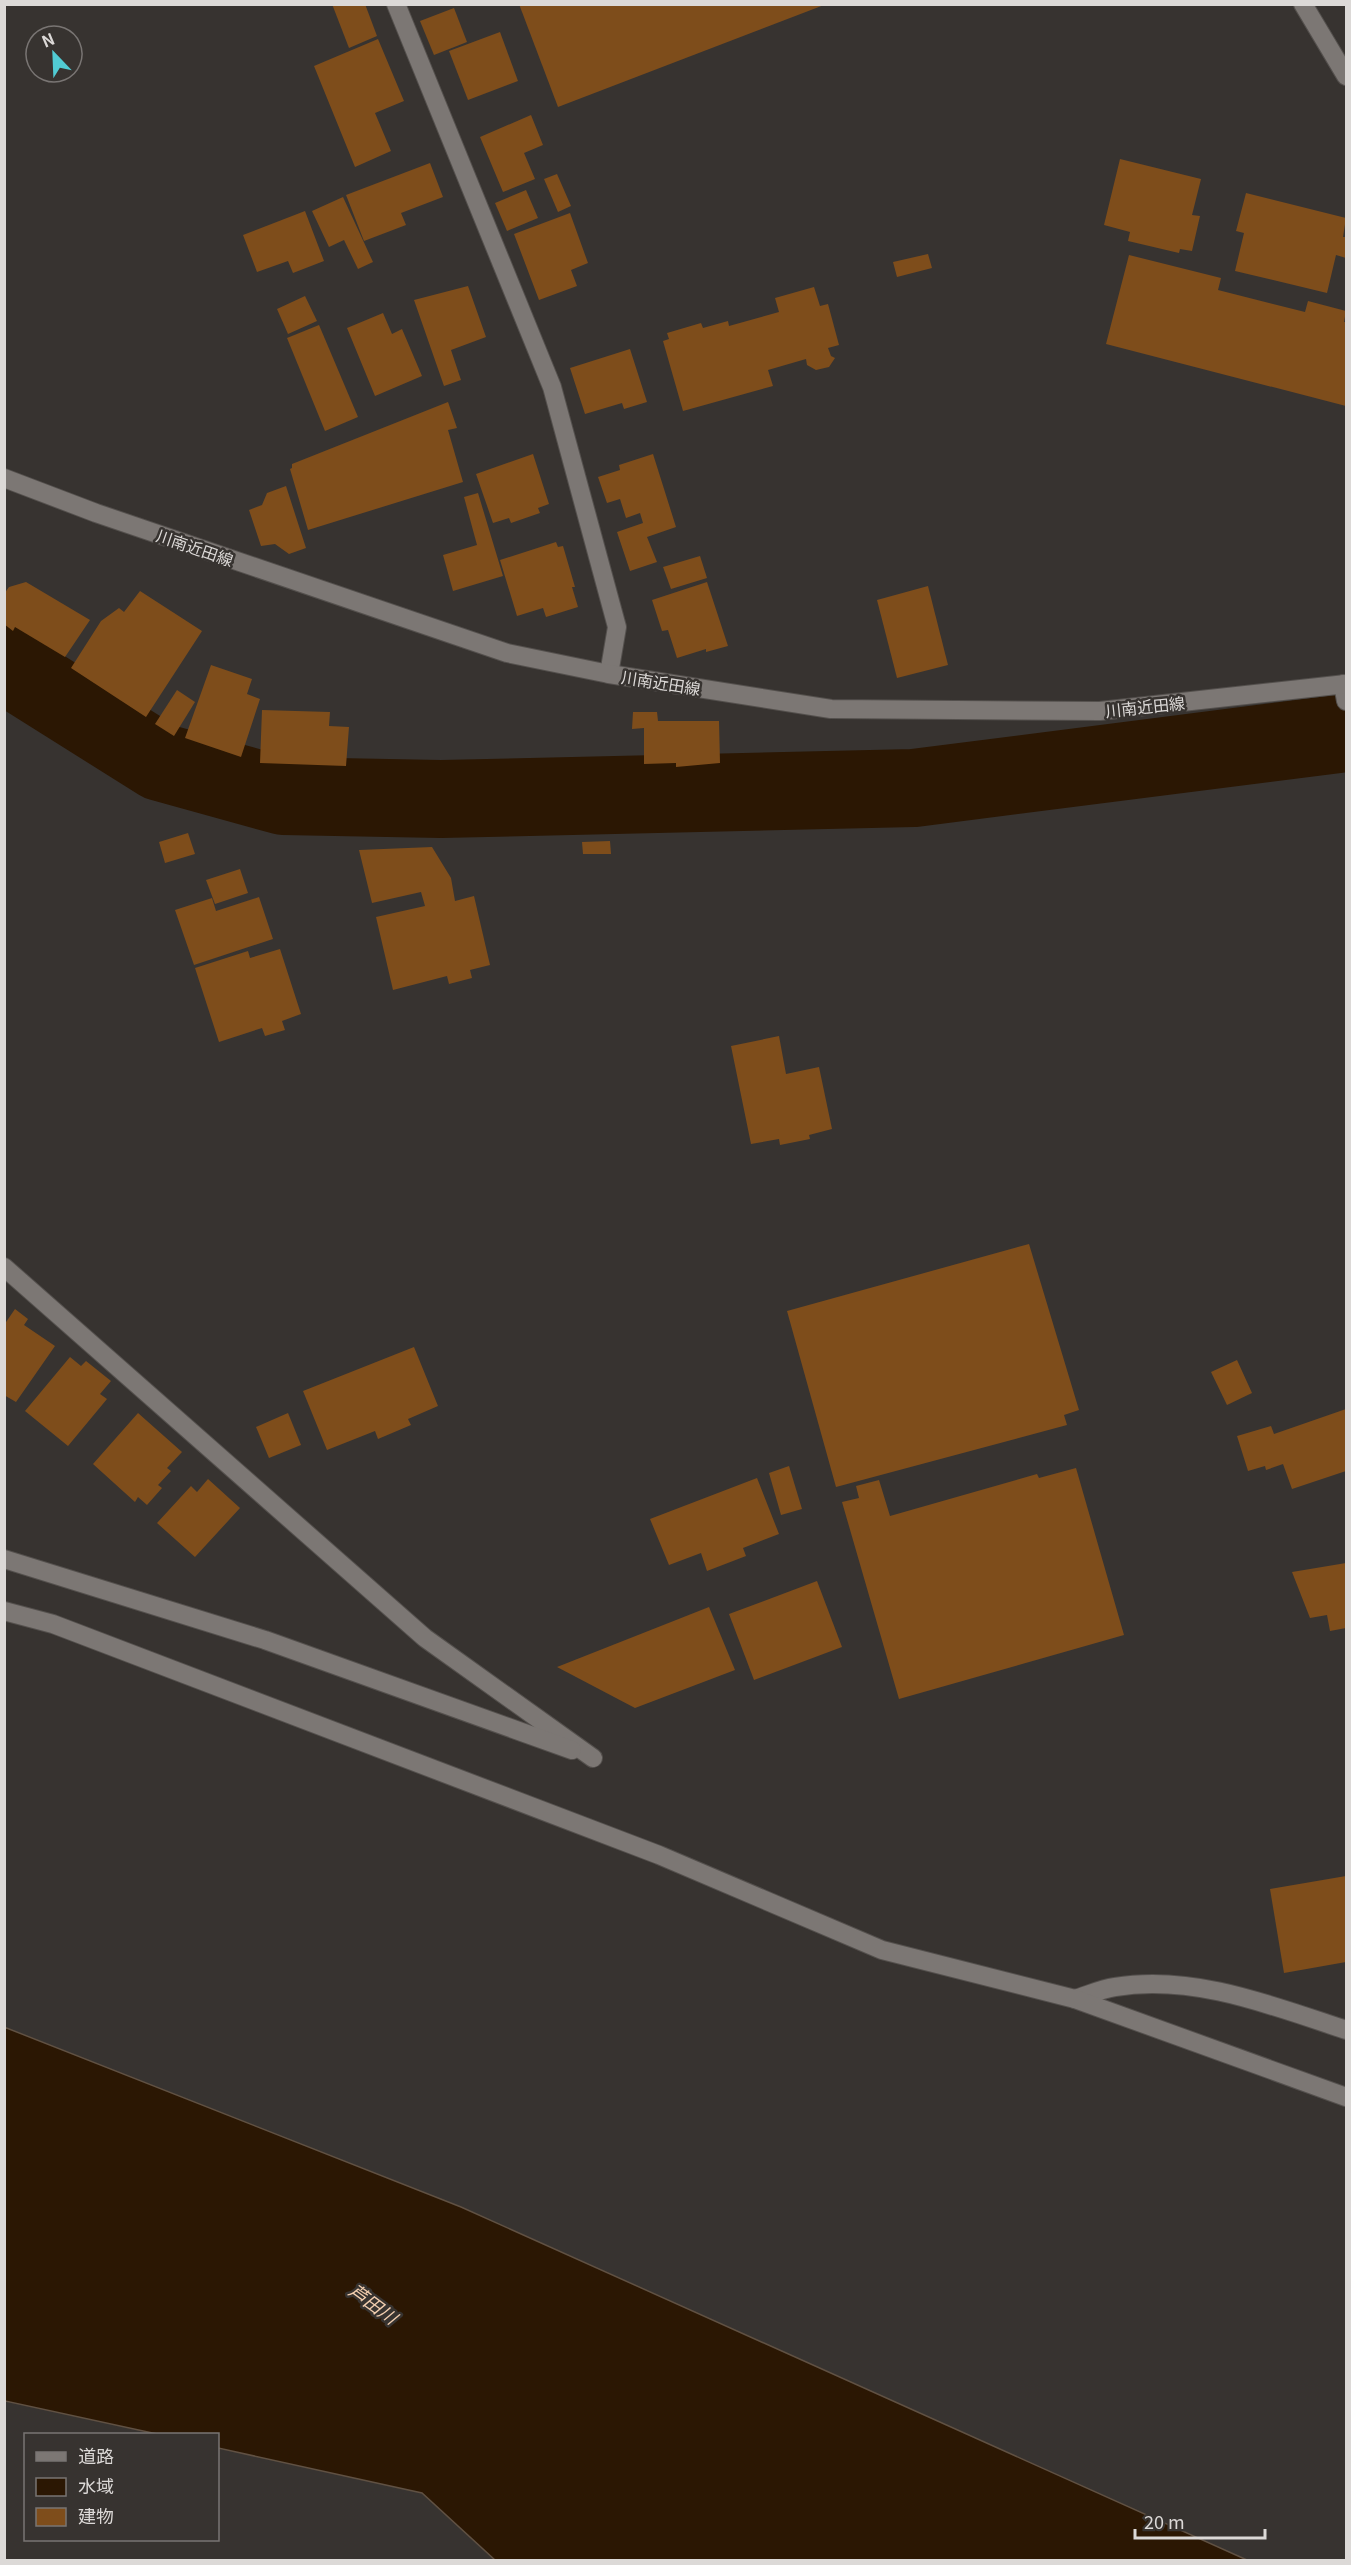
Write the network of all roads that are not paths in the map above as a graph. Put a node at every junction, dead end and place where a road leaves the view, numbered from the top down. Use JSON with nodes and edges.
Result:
{"nodes":[{"id":1,"x":396,"y":4,"type":"edge"},
{"id":2,"x":1304,"y":4,"type":"edge"},
{"id":3,"x":1347,"y":76,"type":"edge"},
{"id":4,"x":4,"y":478,"type":"edge"},
{"id":5,"x":609,"y":674,"type":"junction"},
{"id":6,"x":1346,"y":690,"type":"edge"},
{"id":7,"x":4,"y":1267,"type":"edge"},
{"id":8,"x":4,"y":1559,"type":"edge"},
{"id":9,"x":4,"y":1611,"type":"edge"},
{"id":10,"x":1075,"y":1999,"type":"junction"},
{"id":11,"x":1347,"y":2030,"type":"edge"},
{"id":12,"x":1347,"y":2097,"type":"edge"}],
"edges":[{"from":1,"to":5,"type":"street"},
{"from":2,"to":3,"type":"street"},
{"from":4,"to":5,"type":"street","name":"川南近田線"},
{"from":5,"to":6,"type":"street","name":"川南近田線"},
{"from":7,"to":8,"type":"street"},
{"from":9,"to":10,"type":"street"},
{"from":10,"to":11,"type":"street"},
{"from":10,"to":12,"type":"street"}]}
